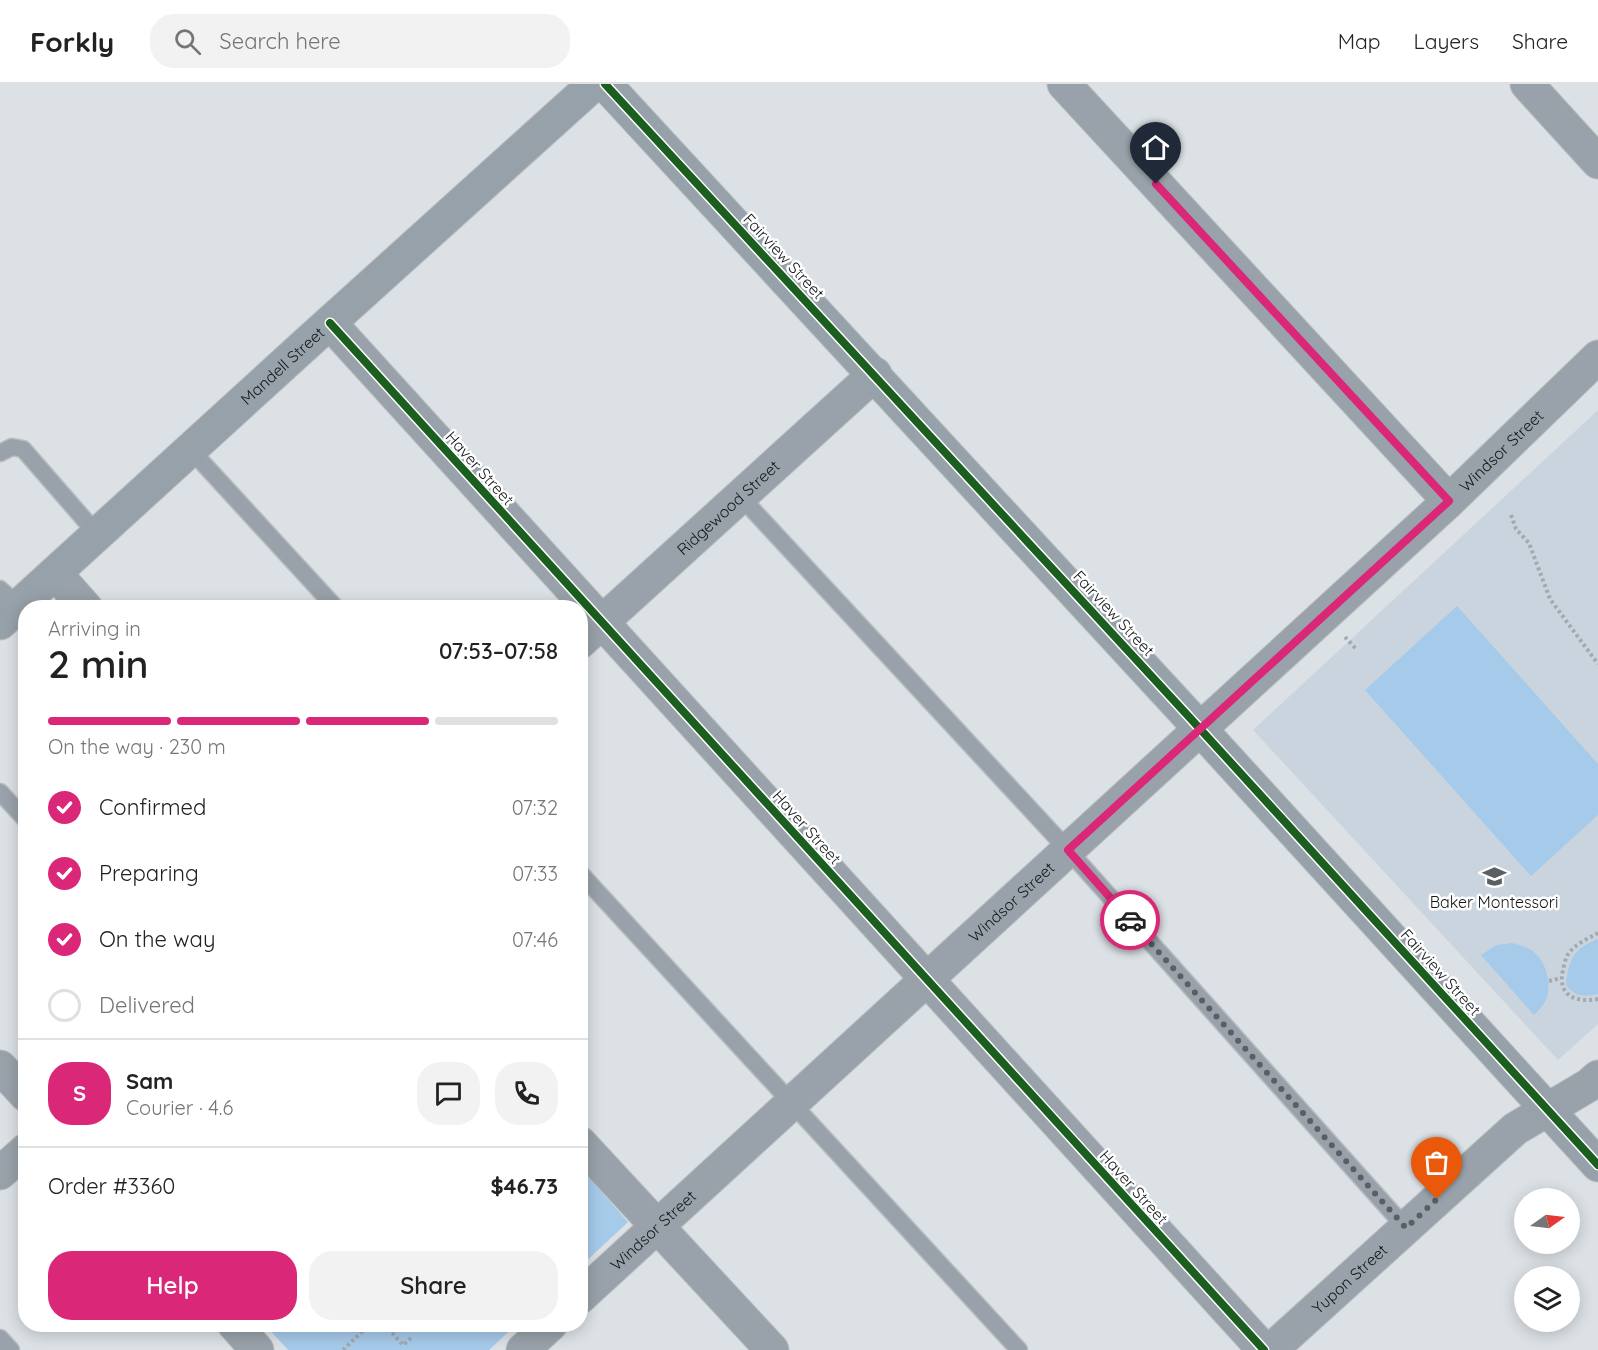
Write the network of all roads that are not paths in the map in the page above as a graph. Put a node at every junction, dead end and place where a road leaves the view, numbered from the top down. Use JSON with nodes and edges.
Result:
{"nodes":[{"id":1,"x":594,"y":84,"type":"edge"},
{"id":2,"x":605,"y":84,"type":"edge"},
{"id":3,"x":1064,"y":84,"type":"edge"},
{"id":4,"x":1527,"y":84,"type":"edge"},
{"id":5,"x":1598,"y":162,"type":"edge"},
{"id":6,"x":330,"y":323,"type":"junction"},
{"id":7,"x":1598,"y":357,"type":"edge"},
{"id":8,"x":875,"y":374,"type":"junction"},
{"id":9,"x":190,"y":449,"type":"junction"},
{"id":10,"x":0,"y":453,"type":"edge"},
{"id":11,"x":741,"y":496,"type":"junction"},
{"id":12,"x":1449,"y":501,"type":"junction"},
{"id":13,"x":97,"y":534,"type":"junction"},
{"id":14,"x":55,"y":573,"type":"junction"},
{"id":15,"x":79,"y":600,"type":"edge"},
{"id":16,"x":329,"y":600,"type":"edge"},
{"id":17,"x":564,"y":600,"type":"edge"},
{"id":18,"x":6,"y":606,"type":"edge"},
{"id":19,"x":591,"y":632,"type":"edge"},
{"id":20,"x":1201,"y":728,"type":"junction"},
{"id":21,"x":0,"y":792,"type":"edge"},
{"id":22,"x":18,"y":811,"type":"edge"},
{"id":23,"x":1068,"y":850,"type":"junction"},
{"id":24,"x":588,"y":882,"type":"edge"},
{"id":25,"x":927,"y":979,"type":"junction"},
{"id":26,"x":0,"y":1067,"type":"edge"},
{"id":27,"x":1598,"y":1077,"type":"edge"},
{"id":28,"x":18,"y":1086,"type":"edge"},
{"id":29,"x":792,"y":1103,"type":"junction"},
{"id":30,"x":1547,"y":1109,"type":"junction"},
{"id":31,"x":588,"y":1152,"type":"edge"},
{"id":32,"x":18,"y":1157,"type":"edge"},
{"id":33,"x":1598,"y":1165,"type":"edge"},
{"id":34,"x":0,"y":1173,"type":"edge"},
{"id":35,"x":657,"y":1226,"type":"junction"},
{"id":36,"x":1406,"y":1228,"type":"junction"},
{"id":37,"x":588,"y":1290,"type":"edge"},
{"id":38,"x":241,"y":1332,"type":"edge"},
{"id":39,"x":542,"y":1332,"type":"edge"},
{"id":40,"x":0,"y":1338,"type":"edge"},
{"id":41,"x":10,"y":1350,"type":"edge"},
{"id":42,"x":257,"y":1350,"type":"edge"},
{"id":43,"x":523,"y":1350,"type":"edge"},
{"id":44,"x":772,"y":1350,"type":"edge"},
{"id":45,"x":1019,"y":1350,"type":"edge"},
{"id":46,"x":1264,"y":1350,"type":"edge"},
{"id":47,"x":1271,"y":1350,"type":"edge"}],
"edges":[{"from":1,"to":6,"type":"street","name":"Mandell Street"},
{"from":2,"to":8,"type":"street","name":"Fairview Street"},
{"from":3,"to":12,"type":"street"},
{"from":4,"to":5,"type":"street"},
{"from":6,"to":9,"type":"street","name":"Mandell Street"},
{"from":6,"to":17,"type":"street","name":"Haver Street"},
{"from":7,"to":12,"type":"street","name":"Windsor Street"},
{"from":8,"to":11,"type":"street","name":"Ridgewood Street"},
{"from":8,"to":20,"type":"street","name":"Fairview Street"},
{"from":9,"to":13,"type":"street","name":"Mandell Street"},
{"from":9,"to":16,"type":"lane"},
{"from":10,"to":13,"type":"lane"},
{"from":11,"to":19,"type":"street","name":"Ridgewood Street"},
{"from":11,"to":23,"type":"lane"},
{"from":12,"to":20,"type":"street","name":"Windsor Street"},
{"from":13,"to":14,"type":"street","name":"Mandell Street"},
{"from":14,"to":15,"type":"street"},
{"from":14,"to":18,"type":"street","name":"Mandell Street"},
{"from":19,"to":25,"type":"street","name":"Haver Street"},
{"from":20,"to":23,"type":"street","name":"Windsor Street"},
{"from":20,"to":30,"type":"street","name":"Fairview Street"},
{"from":21,"to":22,"type":"lane"},
{"from":23,"to":25,"type":"street","name":"Windsor Street"},
{"from":23,"to":36,"type":"lane"},
{"from":24,"to":29,"type":"lane"},
{"from":25,"to":29,"type":"street","name":"Windsor Street"},
{"from":25,"to":46,"type":"street","name":"Haver Street"},
{"from":26,"to":28,"type":"street"},
{"from":27,"to":30,"type":"street","name":"Yupon Street"},
{"from":29,"to":35,"type":"street","name":"Windsor Street"},
{"from":29,"to":45,"type":"lane"},
{"from":30,"to":33,"type":"street","name":"Fairview Street"},
{"from":30,"to":36,"type":"street","name":"Yupon Street"},
{"from":31,"to":35,"type":"street"},
{"from":32,"to":34,"type":"street"},
{"from":35,"to":37,"type":"street","name":"Windsor Street"},
{"from":35,"to":44,"type":"street"},
{"from":36,"to":47,"type":"street","name":"Yupon Street"},
{"from":38,"to":42,"type":"street"},
{"from":39,"to":43,"type":"street"},
{"from":40,"to":41,"type":"lane"}]}
